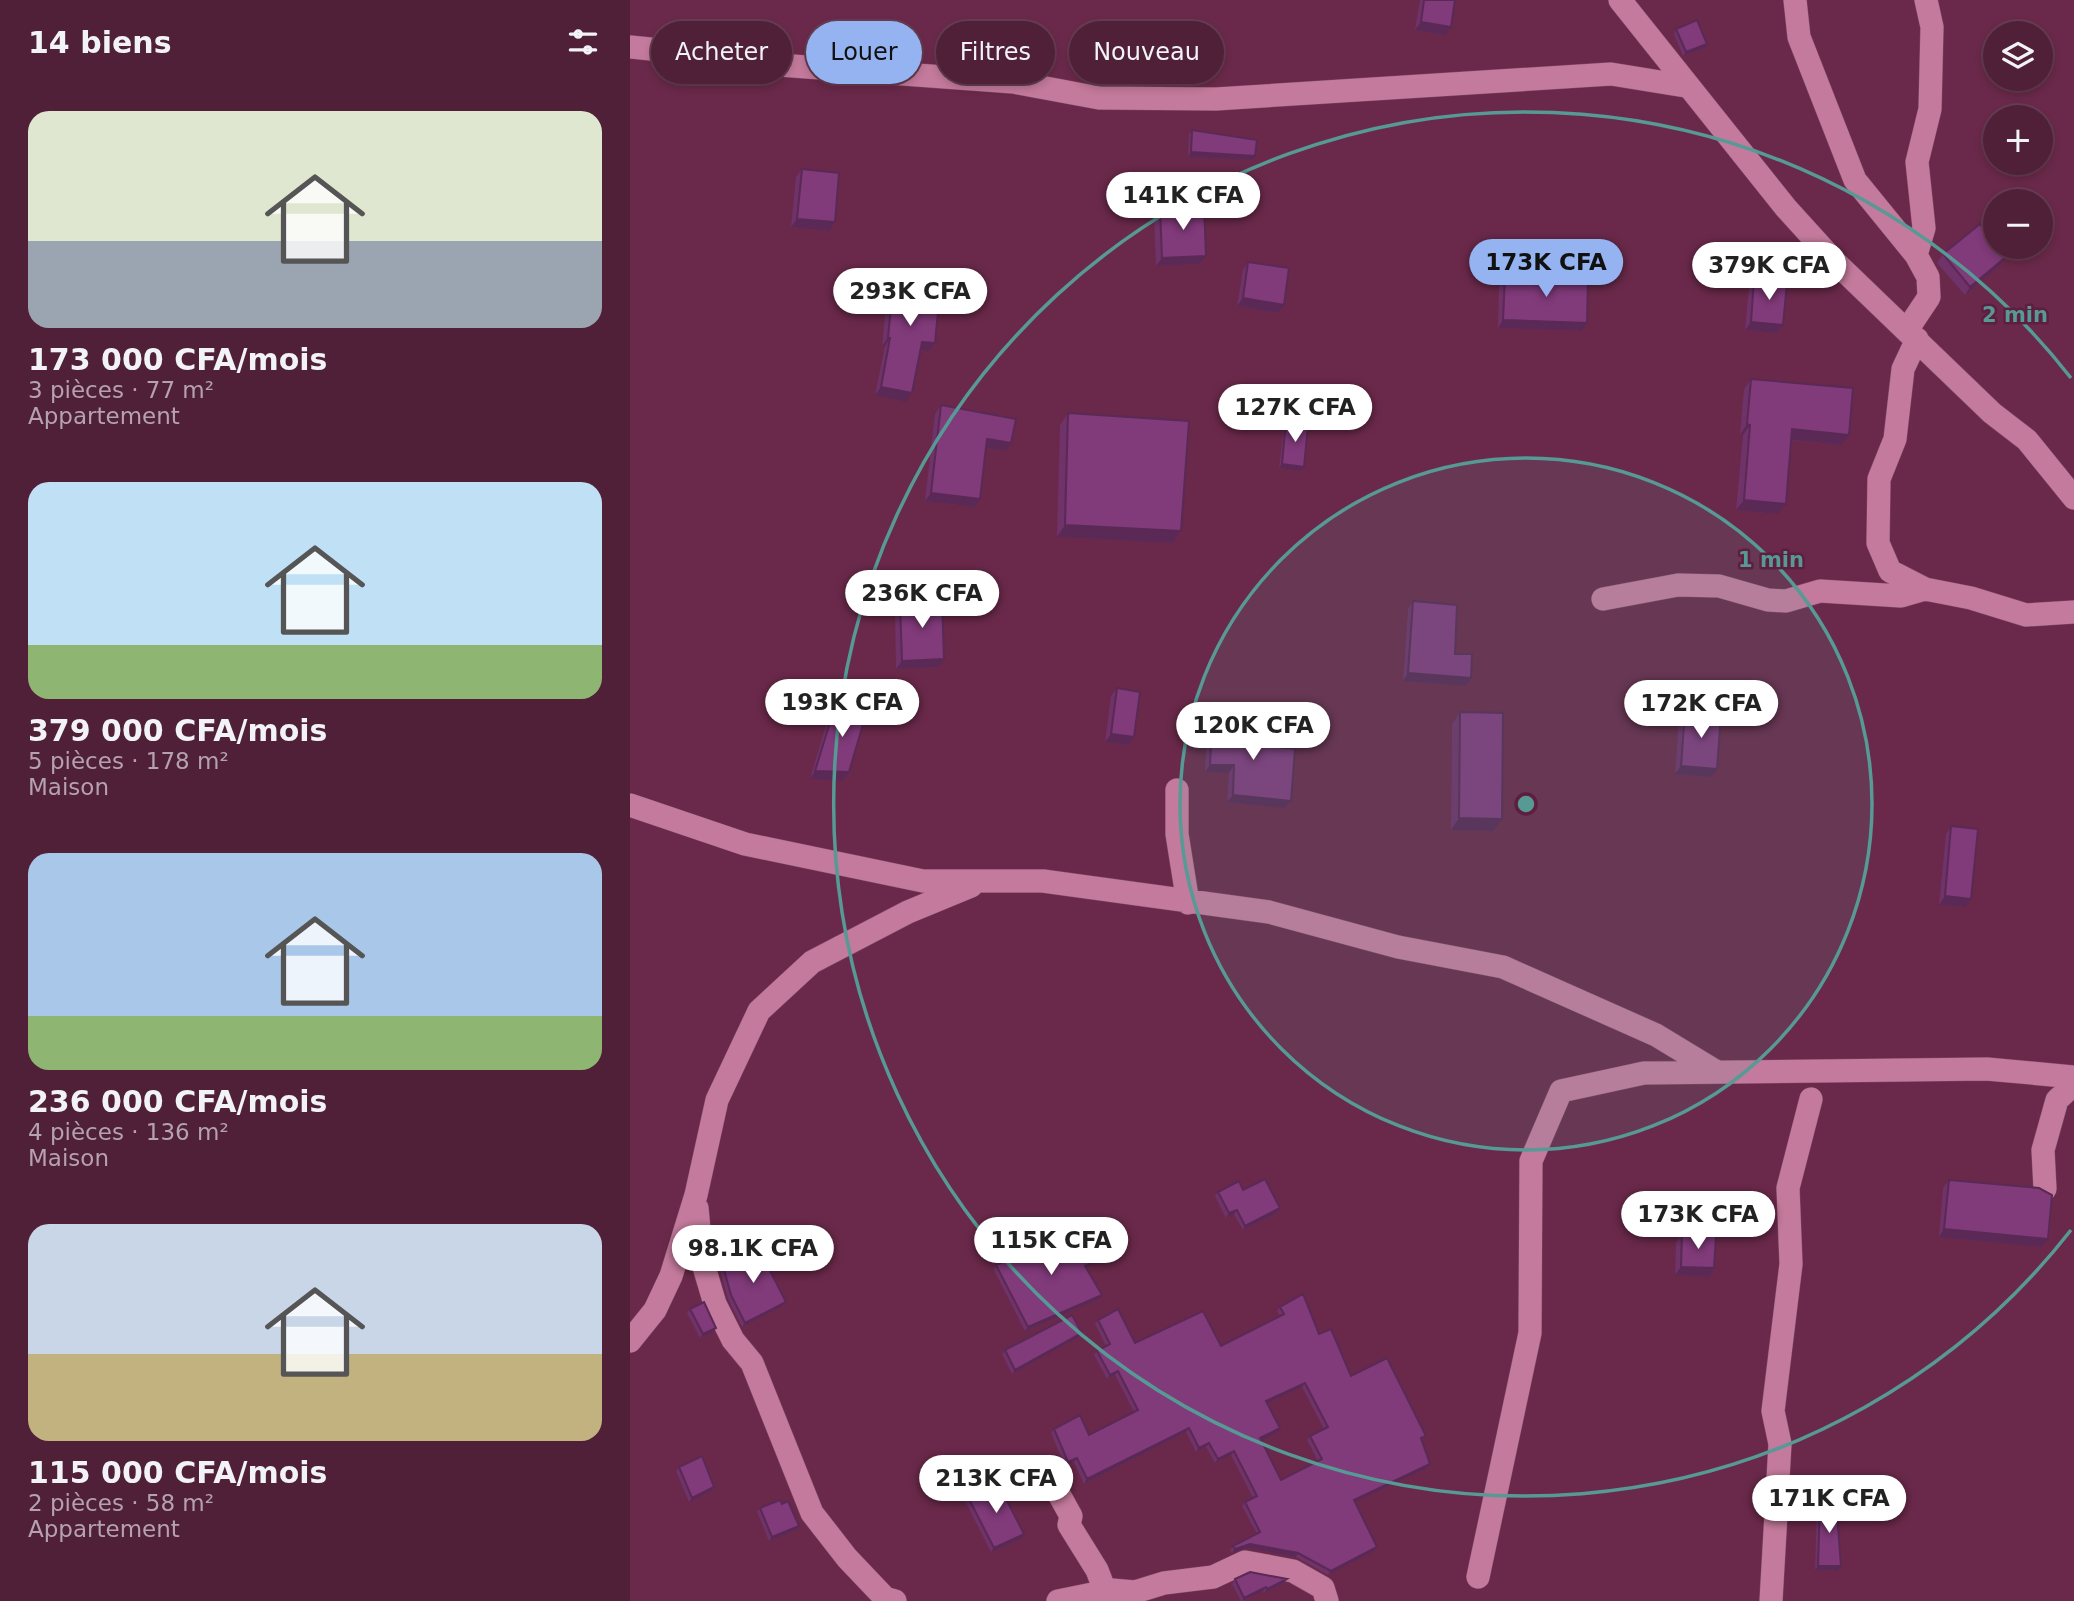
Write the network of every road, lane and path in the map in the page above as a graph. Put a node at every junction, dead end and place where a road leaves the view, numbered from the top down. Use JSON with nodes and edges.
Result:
{"nodes":[{"id":1,"x":1620,"y":0,"type":"edge"},
{"id":2,"x":1795,"y":0,"type":"edge"},
{"id":3,"x":1926,"y":0,"type":"edge"},
{"id":4,"x":1640,"y":10,"type":"edge"},
{"id":5,"x":630,"y":47,"type":"edge"},
{"id":6,"x":1362,"y":65,"type":"dead end"},
{"id":7,"x":1685,"y":86,"type":"junction"},
{"id":8,"x":1372,"y":87,"type":"junction"},
{"id":9,"x":1916,"y":255,"type":"junction"},
{"id":10,"x":1912,"y":335,"type":"junction"},
{"id":11,"x":2074,"y":498,"type":"edge"},
{"id":12,"x":1925,"y":589,"type":"junction"},
{"id":13,"x":1603,"y":599,"type":"dead end"},
{"id":14,"x":2074,"y":612,"type":"edge"},
{"id":15,"x":1177,"y":790,"type":"dead end"},
{"id":16,"x":630,"y":805,"type":"edge"},
{"id":17,"x":983,"y":881,"type":"junction"},
{"id":18,"x":1188,"y":903,"type":"junction"},
{"id":19,"x":1717,"y":1072,"type":"junction"},
{"id":20,"x":2074,"y":1077,"type":"edge"},
{"id":21,"x":2074,"y":1084,"type":"edge"},
{"id":22,"x":1811,"y":1099,"type":"dead end"},
{"id":23,"x":2045,"y":1189,"type":"edge"},
{"id":24,"x":696,"y":1195,"type":"junction"},
{"id":25,"x":630,"y":1341,"type":"edge"},
{"id":26,"x":1045,"y":1469,"type":"dead end"},
{"id":27,"x":1478,"y":1577,"type":"dead end"},
{"id":28,"x":1105,"y":1591,"type":"junction"},
{"id":29,"x":895,"y":1601,"type":"edge"},
{"id":30,"x":1058,"y":1601,"type":"edge"},
{"id":31,"x":1327,"y":1601,"type":"edge"},
{"id":32,"x":1771,"y":1601,"type":"edge"}],
"edges":[{"from":1,"to":4,"type":"street"},
{"from":2,"to":9,"type":"street"},
{"from":3,"to":9,"type":"street"},
{"from":4,"to":7,"type":"street"},
{"from":5,"to":8,"type":"street"},
{"from":6,"to":8,"type":"street"},
{"from":7,"to":8,"type":"street"},
{"from":7,"to":10,"type":"street"},
{"from":9,"to":10,"type":"street"},
{"from":10,"to":11,"type":"street"},
{"from":10,"to":12,"type":"street"},
{"from":12,"to":13,"type":"street"},
{"from":12,"to":14,"type":"street"},
{"from":15,"to":18,"type":"street"},
{"from":16,"to":17,"type":"street"},
{"from":17,"to":18,"type":"street"},
{"from":17,"to":24,"type":"street"},
{"from":18,"to":19,"type":"street"},
{"from":19,"to":20,"type":"street"},
{"from":19,"to":27,"type":"street"},
{"from":21,"to":23,"type":"street"},
{"from":22,"to":32,"type":"street"},
{"from":24,"to":25,"type":"street"},
{"from":24,"to":29,"type":"street"},
{"from":26,"to":28,"type":"street"},
{"from":28,"to":30,"type":"street"},
{"from":28,"to":31,"type":"street"}]}
